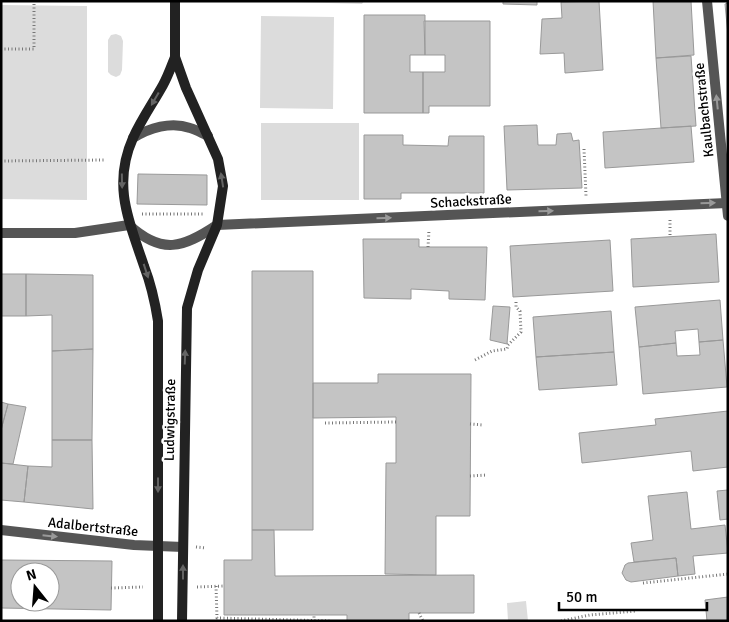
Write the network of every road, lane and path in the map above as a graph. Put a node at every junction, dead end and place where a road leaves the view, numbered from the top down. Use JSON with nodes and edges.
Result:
{"nodes":[{"id":1,"x":34,"y":1,"type":"edge"},
{"id":2,"x":175,"y":1,"type":"edge"},
{"id":3,"x":707,"y":1,"type":"edge"},
{"id":4,"x":1,"y":49,"type":"edge"},
{"id":5,"x":175,"y":57,"type":"junction"},
{"id":6,"x":208,"y":136,"type":"junction"},
{"id":7,"x":133,"y":138,"type":"junction"},
{"id":8,"x":584,"y":149,"type":"dead end"},
{"id":9,"x":106,"y":160,"type":"dead end"},
{"id":10,"x":1,"y":161,"type":"edge"},
{"id":11,"x":727,"y":202,"type":"edge"},
{"id":12,"x":587,"y":209,"type":"junction"},
{"id":13,"x":140,"y":214,"type":"dead end"},
{"id":14,"x":203,"y":214,"type":"dead end"},
{"id":15,"x":728,"y":216,"type":"edge"},
{"id":16,"x":217,"y":225,"type":"junction"},
{"id":17,"x":129,"y":226,"type":"junction"},
{"id":18,"x":1,"y":232,"type":"edge"},
{"id":19,"x":516,"y":302,"type":"dead end"},
{"id":20,"x":475,"y":360,"type":"dead end"},
{"id":21,"x":396,"y":422,"type":"dead end"},
{"id":22,"x":324,"y":423,"type":"dead end"},
{"id":23,"x":470,"y":424,"type":"dead end"},
{"id":24,"x":483,"y":425,"type":"dead end"},
{"id":25,"x":487,"y":475,"type":"dead end"},
{"id":26,"x":470,"y":476,"type":"dead end"},
{"id":27,"x":1,"y":530,"type":"edge"},
{"id":28,"x":158,"y":547,"type":"junction"},
{"id":29,"x":183,"y":547,"type":"junction"},
{"id":30,"x":728,"y":574,"type":"edge"},
{"id":31,"x":643,"y":584,"type":"dead end"},
{"id":32,"x":206,"y":586,"type":"dead end"},
{"id":33,"x":216,"y":586,"type":"junction"},
{"id":34,"x":224,"y":586,"type":"dead end"},
{"id":35,"x":111,"y":588,"type":"dead end"},
{"id":36,"x":135,"y":588,"type":"dead end"},
{"id":37,"x":636,"y":611,"type":"dead end"},
{"id":38,"x":420,"y":613,"type":"dead end"},
{"id":39,"x":314,"y":615,"type":"dead end"},
{"id":40,"x":158,"y":621,"type":"edge"},
{"id":41,"x":182,"y":621,"type":"edge"},
{"id":42,"x":314,"y":621,"type":"edge"},
{"id":43,"x":332,"y":621,"type":"edge"},
{"id":44,"x":423,"y":621,"type":"edge"},
{"id":45,"x":561,"y":621,"type":"edge"}],
"edges":[{"from":1,"to":4,"type":"path"},
{"from":2,"to":5,"type":"main road"},
{"from":11,"to":3,"type":"street","name":"Kaulbachstraße","one_way":true},
{"from":5,"to":6,"type":"main road"},
{"from":5,"to":7,"type":"main road","one_way":true},
{"from":6,"to":7,"type":"street"},
{"from":16,"to":6,"type":"main road","one_way":true},
{"from":7,"to":17,"type":"main road","one_way":true},
{"from":8,"to":12,"type":"path"},
{"from":9,"to":10,"type":"path"},
{"from":12,"to":11,"type":"street","name":"Schackstraße","one_way":true},
{"from":11,"to":15,"type":"street","name":"Kaulbachstraße"},
{"from":16,"to":12,"type":"street","name":"Schackstraße","one_way":true},
{"from":13,"to":14,"type":"path"},
{"from":16,"to":17,"type":"street"},
{"from":29,"to":16,"type":"main road","name":"Ludwigstraße","one_way":true},
{"from":17,"to":18,"type":"street"},
{"from":17,"to":28,"type":"main road","name":"Ludwigstraße","one_way":true},
{"from":19,"to":20,"type":"path"},
{"from":21,"to":22,"type":"path"},
{"from":23,"to":24,"type":"path"},
{"from":25,"to":26,"type":"path"},
{"from":27,"to":28,"type":"street","name":"Adalbertstraße","one_way":true},
{"from":28,"to":29,"type":"street","name":"Adalbertstraße"},
{"from":28,"to":40,"type":"main road","name":"Ludwigstraße"},
{"from":41,"to":29,"type":"main road","name":"Ludwigstraße","one_way":true},
{"from":30,"to":31,"type":"path"},
{"from":32,"to":33,"type":"path"},
{"from":33,"to":34,"type":"path"},
{"from":33,"to":42,"type":"path"},
{"from":35,"to":36,"type":"path"},
{"from":37,"to":45,"type":"path"},
{"from":38,"to":44,"type":"path"},
{"from":39,"to":42,"type":"path"},
{"from":42,"to":43,"type":"path"}]}
